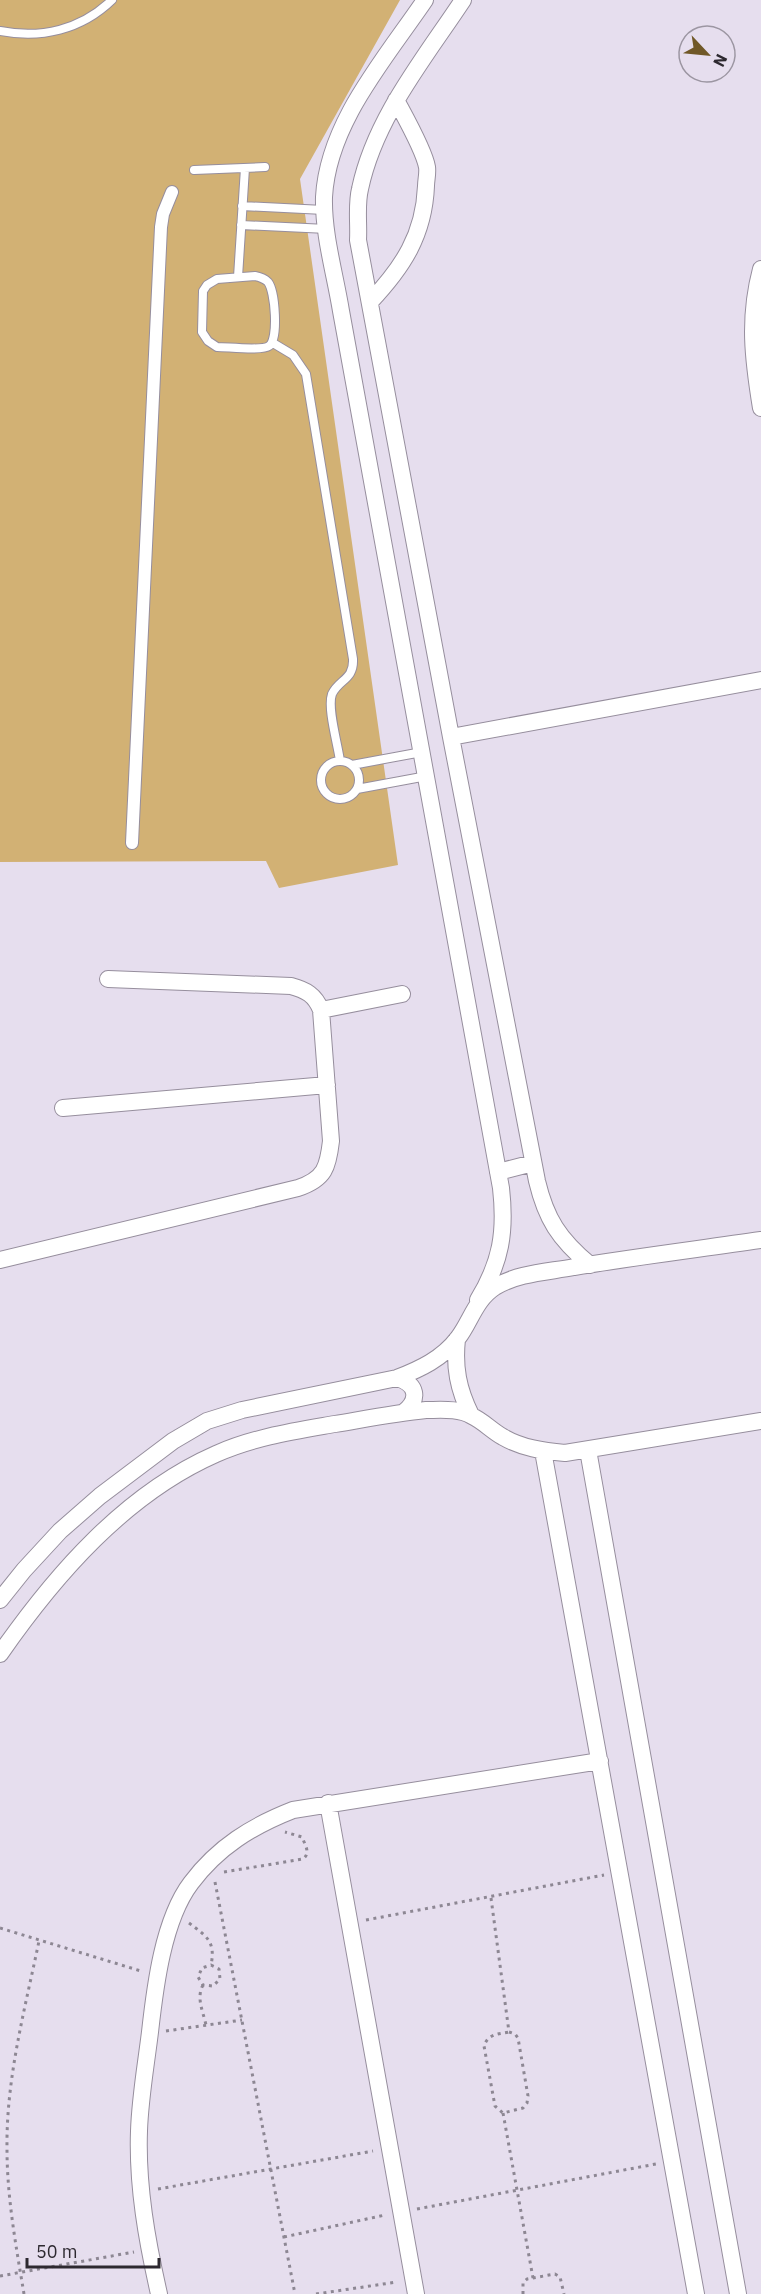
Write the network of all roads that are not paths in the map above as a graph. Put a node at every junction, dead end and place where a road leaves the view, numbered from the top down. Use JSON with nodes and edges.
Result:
{"nodes":[{"id":1,"x":112,"y":0,"type":"edge"},
{"id":2,"x":425,"y":0,"type":"edge"},
{"id":3,"x":463,"y":0,"type":"edge"},
{"id":4,"x":0,"y":31,"type":"edge"},
{"id":5,"x":396,"y":100,"type":"junction"},
{"id":6,"x":266,"y":167,"type":"dead end"},
{"id":7,"x":245,"y":168,"type":"junction"},
{"id":8,"x":194,"y":170,"type":"dead end"},
{"id":9,"x":172,"y":192,"type":"dead end"},
{"id":10,"x":243,"y":206,"type":"junction"},
{"id":11,"x":325,"y":210,"type":"junction"},
{"id":12,"x":241,"y":225,"type":"junction"},
{"id":13,"x":327,"y":229,"type":"junction"},
{"id":14,"x":761,"y":269,"type":"edge"},
{"id":15,"x":238,"y":277,"type":"junction"},
{"id":16,"x":370,"y":302,"type":"junction"},
{"id":17,"x":273,"y":343,"type":"junction"},
{"id":18,"x":761,"y":408,"type":"edge"},
{"id":19,"x":761,"y":680,"type":"edge"},
{"id":20,"x":451,"y":737,"type":"junction"},
{"id":21,"x":422,"y":752,"type":"junction"},
{"id":22,"x":340,"y":761,"type":"junction"},
{"id":23,"x":352,"y":765,"type":"junction"},
{"id":24,"x":427,"y":776,"type":"junction"},
{"id":25,"x":357,"y":789,"type":"junction"},
{"id":26,"x":132,"y":843,"type":"dead end"},
{"id":27,"x":108,"y":978,"type":"dead end"},
{"id":28,"x":402,"y":994,"type":"dead end"},
{"id":29,"x":321,"y":1010,"type":"junction"},
{"id":30,"x":327,"y":1085,"type":"junction"},
{"id":31,"x":63,"y":1108,"type":"dead end"},
{"id":32,"x":533,"y":1163,"type":"junction"},
{"id":33,"x":498,"y":1172,"type":"junction"},
{"id":34,"x":761,"y":1240,"type":"edge"},
{"id":35,"x":0,"y":1260,"type":"edge"},
{"id":36,"x":590,"y":1264,"type":"junction"},
{"id":37,"x":478,"y":1300,"type":"junction"},
{"id":38,"x":457,"y":1339,"type":"junction"},
{"id":39,"x":397,"y":1378,"type":"junction"},
{"id":40,"x":404,"y":1412,"type":"junction"},
{"id":41,"x":471,"y":1415,"type":"junction"},
{"id":42,"x":761,"y":1421,"type":"edge"},
{"id":43,"x":588,"y":1450,"type":"junction"},
{"id":44,"x":543,"y":1451,"type":"junction"},
{"id":45,"x":0,"y":1600,"type":"edge"},
{"id":46,"x":0,"y":1654,"type":"edge"},
{"id":47,"x":600,"y":1761,"type":"junction"},
{"id":48,"x":328,"y":1803,"type":"junction"},
{"id":49,"x":415,"y":2286,"type":"edge"},
{"id":50,"x":159,"y":2294,"type":"edge"},
{"id":51,"x":696,"y":2294,"type":"edge"},
{"id":52,"x":738,"y":2294,"type":"edge"}],
"edges":[{"from":1,"to":4,"type":"lane"},
{"from":2,"to":11,"type":"street"},
{"from":3,"to":5,"type":"street"},
{"from":5,"to":16,"type":"street"},
{"from":5,"to":16,"type":"street"},
{"from":6,"to":7,"type":"lane"},
{"from":7,"to":8,"type":"lane"},
{"from":7,"to":10,"type":"lane"},
{"from":9,"to":26,"type":"street"},
{"from":10,"to":11,"type":"lane"},
{"from":10,"to":12,"type":"lane"},
{"from":11,"to":13,"type":"street"},
{"from":12,"to":13,"type":"lane"},
{"from":12,"to":15,"type":"lane"},
{"from":13,"to":21,"type":"street"},
{"from":14,"to":18,"type":"street"},
{"from":15,"to":17,"type":"lane"},
{"from":15,"to":17,"type":"lane"},
{"from":16,"to":20,"type":"street"},
{"from":17,"to":22,"type":"lane"},
{"from":19,"to":20,"type":"street"},
{"from":20,"to":32,"type":"street"},
{"from":21,"to":23,"type":"lane"},
{"from":21,"to":24,"type":"street"},
{"from":22,"to":23,"type":"lane"},
{"from":22,"to":25,"type":"lane"},
{"from":23,"to":25,"type":"lane"},
{"from":24,"to":25,"type":"lane"},
{"from":24,"to":33,"type":"street"},
{"from":27,"to":29,"type":"street"},
{"from":28,"to":29,"type":"street"},
{"from":29,"to":30,"type":"street"},
{"from":30,"to":31,"type":"street"},
{"from":30,"to":35,"type":"street"},
{"from":32,"to":33,"type":"street"},
{"from":32,"to":36,"type":"street"},
{"from":33,"to":37,"type":"street"},
{"from":34,"to":36,"type":"street"},
{"from":36,"to":37,"type":"street"},
{"from":37,"to":38,"type":"street"},
{"from":38,"to":39,"type":"street"},
{"from":38,"to":41,"type":"street"},
{"from":39,"to":40,"type":"street"},
{"from":39,"to":45,"type":"street"},
{"from":40,"to":41,"type":"street"},
{"from":40,"to":46,"type":"street"},
{"from":41,"to":44,"type":"street"},
{"from":42,"to":43,"type":"street"},
{"from":43,"to":44,"type":"street"},
{"from":43,"to":52,"type":"street"},
{"from":44,"to":47,"type":"street"},
{"from":47,"to":48,"type":"street"},
{"from":47,"to":51,"type":"street"},
{"from":48,"to":49,"type":"street"},
{"from":48,"to":50,"type":"street"}]}
